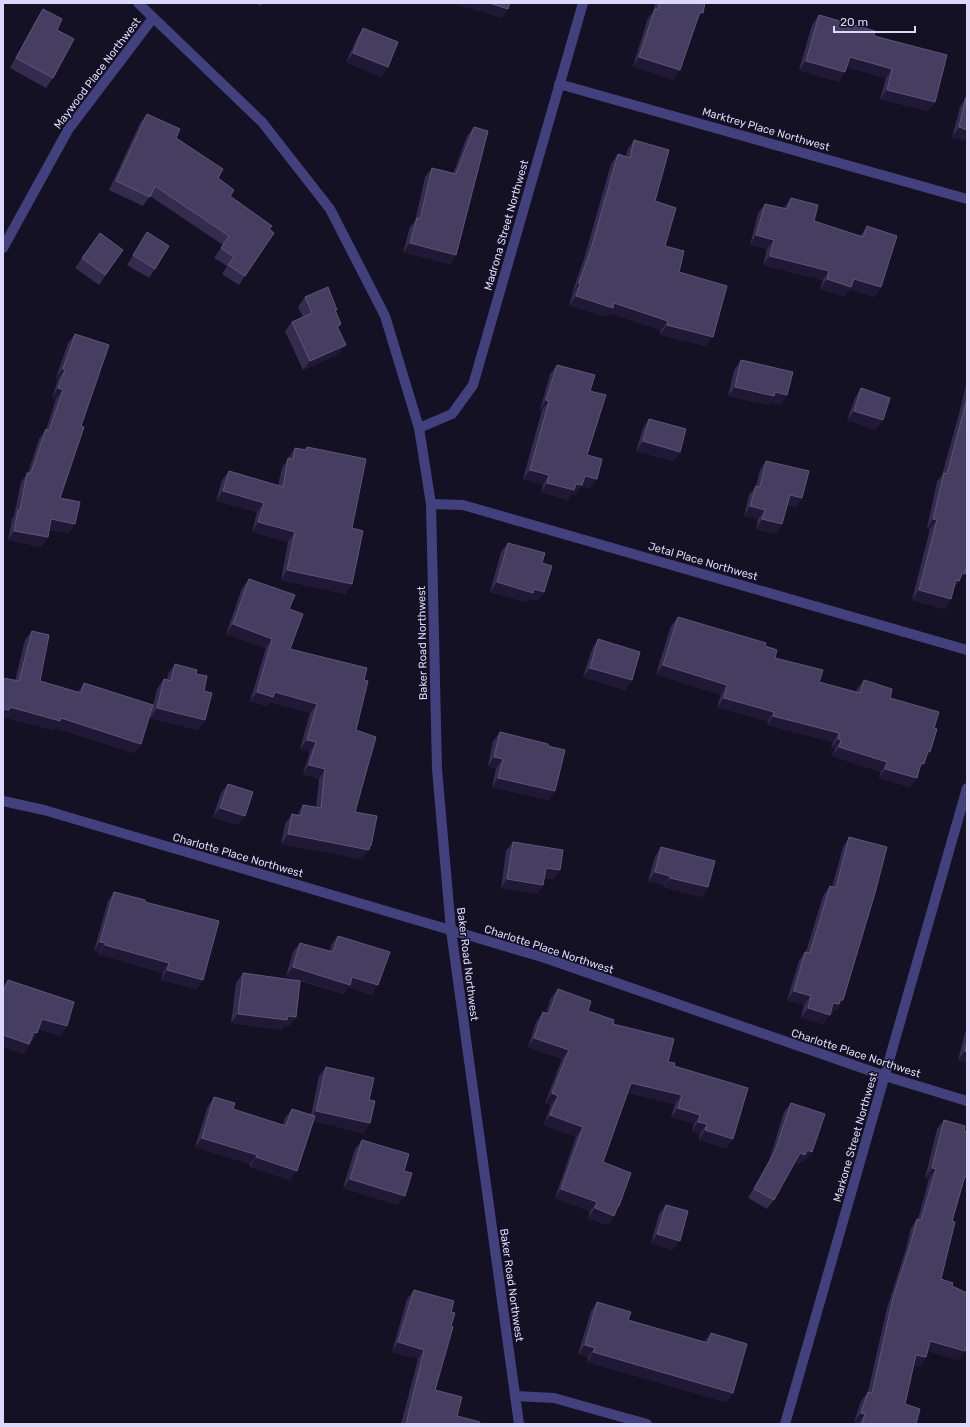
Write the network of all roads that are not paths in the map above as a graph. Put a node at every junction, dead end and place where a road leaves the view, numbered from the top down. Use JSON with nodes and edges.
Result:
{"nodes":[{"id":1,"x":138,"y":3,"type":"edge"},
{"id":2,"x":583,"y":3,"type":"edge"},
{"id":3,"x":153,"y":18,"type":"junction"},
{"id":4,"x":559,"y":84,"type":"junction"},
{"id":5,"x":967,"y":198,"type":"edge"},
{"id":6,"x":3,"y":248,"type":"edge"},
{"id":7,"x":419,"y":428,"type":"junction"},
{"id":8,"x":431,"y":504,"type":"junction"},
{"id":9,"x":967,"y":650,"type":"edge"},
{"id":10,"x":967,"y":788,"type":"edge"},
{"id":11,"x":3,"y":801,"type":"edge"},
{"id":12,"x":451,"y":930,"type":"junction"},
{"id":13,"x":885,"y":1076,"type":"junction"},
{"id":14,"x":967,"y":1101,"type":"edge"},
{"id":15,"x":515,"y":1396,"type":"junction"},
{"id":16,"x":519,"y":1424,"type":"edge"},
{"id":17,"x":648,"y":1424,"type":"edge"},
{"id":18,"x":785,"y":1424,"type":"edge"}],
"edges":[{"from":1,"to":3,"type":"street","name":"Baker Road Northwest"},
{"from":2,"to":4,"type":"street","name":"Madrona Street Northwest"},
{"from":3,"to":6,"type":"street","name":"Maywood Place Northwest"},
{"from":3,"to":7,"type":"street","name":"Baker Road Northwest"},
{"from":4,"to":5,"type":"street","name":"Marktrey Place Northwest"},
{"from":4,"to":7,"type":"street","name":"Madrona Street Northwest"},
{"from":7,"to":8,"type":"street","name":"Baker Road Northwest"},
{"from":8,"to":9,"type":"street","name":"Jetal Place Northwest"},
{"from":8,"to":12,"type":"street","name":"Baker Road Northwest"},
{"from":10,"to":13,"type":"street","name":"Markone Street Northwest"},
{"from":11,"to":12,"type":"street","name":"Charlotte Place Northwest"},
{"from":12,"to":13,"type":"street","name":"Charlotte Place Northwest"},
{"from":12,"to":15,"type":"street","name":"Baker Road Northwest"},
{"from":13,"to":14,"type":"street","name":"Charlotte Place Northwest"},
{"from":13,"to":18,"type":"street","name":"Markone Street Northwest"},
{"from":15,"to":16,"type":"street","name":"Baker Road Northwest"},
{"from":15,"to":17,"type":"street"}]}
